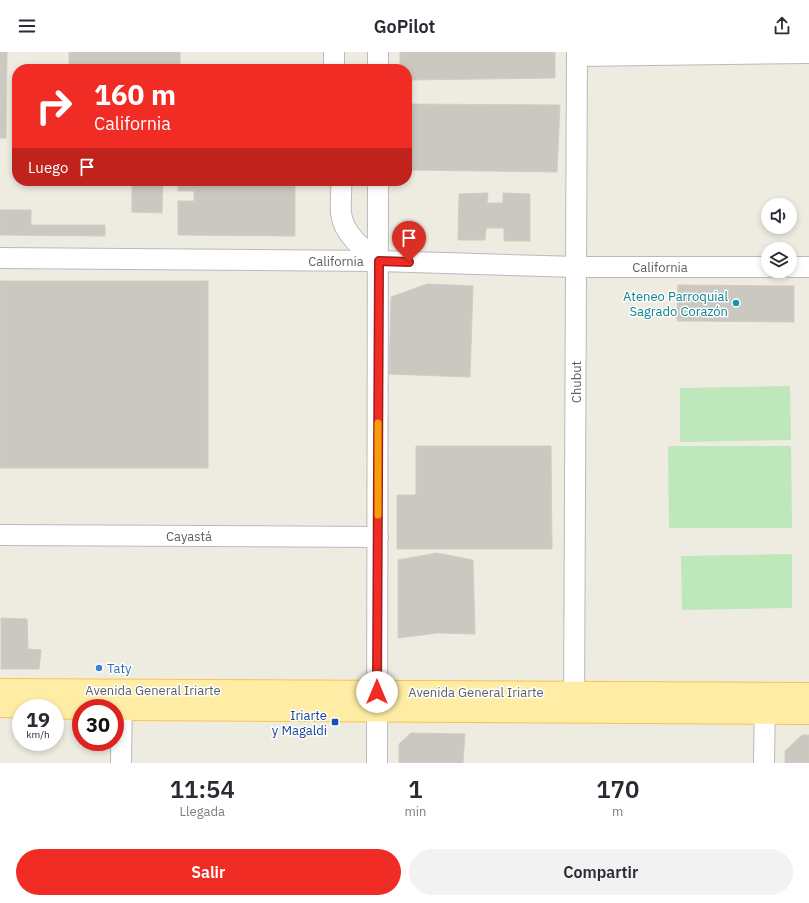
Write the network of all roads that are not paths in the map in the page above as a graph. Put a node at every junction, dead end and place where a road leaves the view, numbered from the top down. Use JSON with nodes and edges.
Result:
{"nodes":[{"id":1,"x":334,"y":52,"type":"edge"},
{"id":2,"x":378,"y":52,"type":"edge"},
{"id":3,"x":809,"y":53,"type":"edge"},
{"id":4,"x":577,"y":54,"type":"edge"},
{"id":5,"x":334,"y":64,"type":"edge"},
{"id":6,"x":378,"y":64,"type":"edge"},
{"id":7,"x":340,"y":186,"type":"edge"},
{"id":8,"x":378,"y":186,"type":"edge"},
{"id":9,"x":0,"y":258,"type":"edge"},
{"id":10,"x":379,"y":261,"type":"junction"},
{"id":11,"x":577,"y":267,"type":"junction"},
{"id":12,"x":761,"y":267,"type":"edge"},
{"id":13,"x":797,"y":267,"type":"edge"},
{"id":14,"x":809,"y":267,"type":"edge"},
{"id":15,"x":0,"y":535,"type":"edge"},
{"id":16,"x":378,"y":537,"type":"junction"},
{"id":17,"x":0,"y":690,"type":"edge"},
{"id":18,"x":809,"y":694,"type":"edge"},
{"id":19,"x":83,"y":699,"type":"edge"},
{"id":20,"x":377,"y":701,"type":"junction"},
{"id":21,"x":124,"y":703,"type":"edge"},
{"id":22,"x":574,"y":703,"type":"junction"},
{"id":23,"x":765,"y":704,"type":"junction"},
{"id":24,"x":0,"y":706,"type":"edge"},
{"id":25,"x":72,"y":708,"type":"edge"},
{"id":26,"x":809,"y":713,"type":"edge"},
{"id":27,"x":122,"y":751,"type":"edge"},
{"id":28,"x":122,"y":763,"type":"edge"},
{"id":29,"x":377,"y":763,"type":"edge"},
{"id":30,"x":764,"y":763,"type":"edge"}],
"edges":[{"from":1,"to":5,"type":"street"},
{"from":2,"to":6,"type":"street"},
{"from":3,"to":4,"type":"street"},
{"from":4,"to":11,"type":"street","name":"Chubut"},
{"from":7,"to":10,"type":"street"},
{"from":8,"to":10,"type":"street"},
{"from":9,"to":10,"type":"street","name":"California"},
{"from":10,"to":11,"type":"street","name":"California"},
{"from":10,"to":16,"type":"street"},
{"from":11,"to":12,"type":"street","name":"California"},
{"from":11,"to":22,"type":"street","name":"Chubut"},
{"from":13,"to":14,"type":"street"},
{"from":15,"to":16,"type":"street","name":"Cayastá"},
{"from":16,"to":20,"type":"street"},
{"from":17,"to":19,"type":"main road","name":"Avenida General Iriarte"},
{"from":18,"to":23,"type":"main road","name":"Avenida General Iriarte"},
{"from":20,"to":21,"type":"main road","name":"Avenida General Iriarte"},
{"from":20,"to":22,"type":"main road","name":"Avenida General Iriarte"},
{"from":20,"to":29,"type":"street"},
{"from":22,"to":23,"type":"main road","name":"Avenida General Iriarte"},
{"from":23,"to":26,"type":"main road","name":"Avenida General Iriarte"},
{"from":23,"to":30,"type":"street"},
{"from":24,"to":25,"type":"main road","name":"Avenida General Iriarte"},
{"from":27,"to":28,"type":"street"}]}
